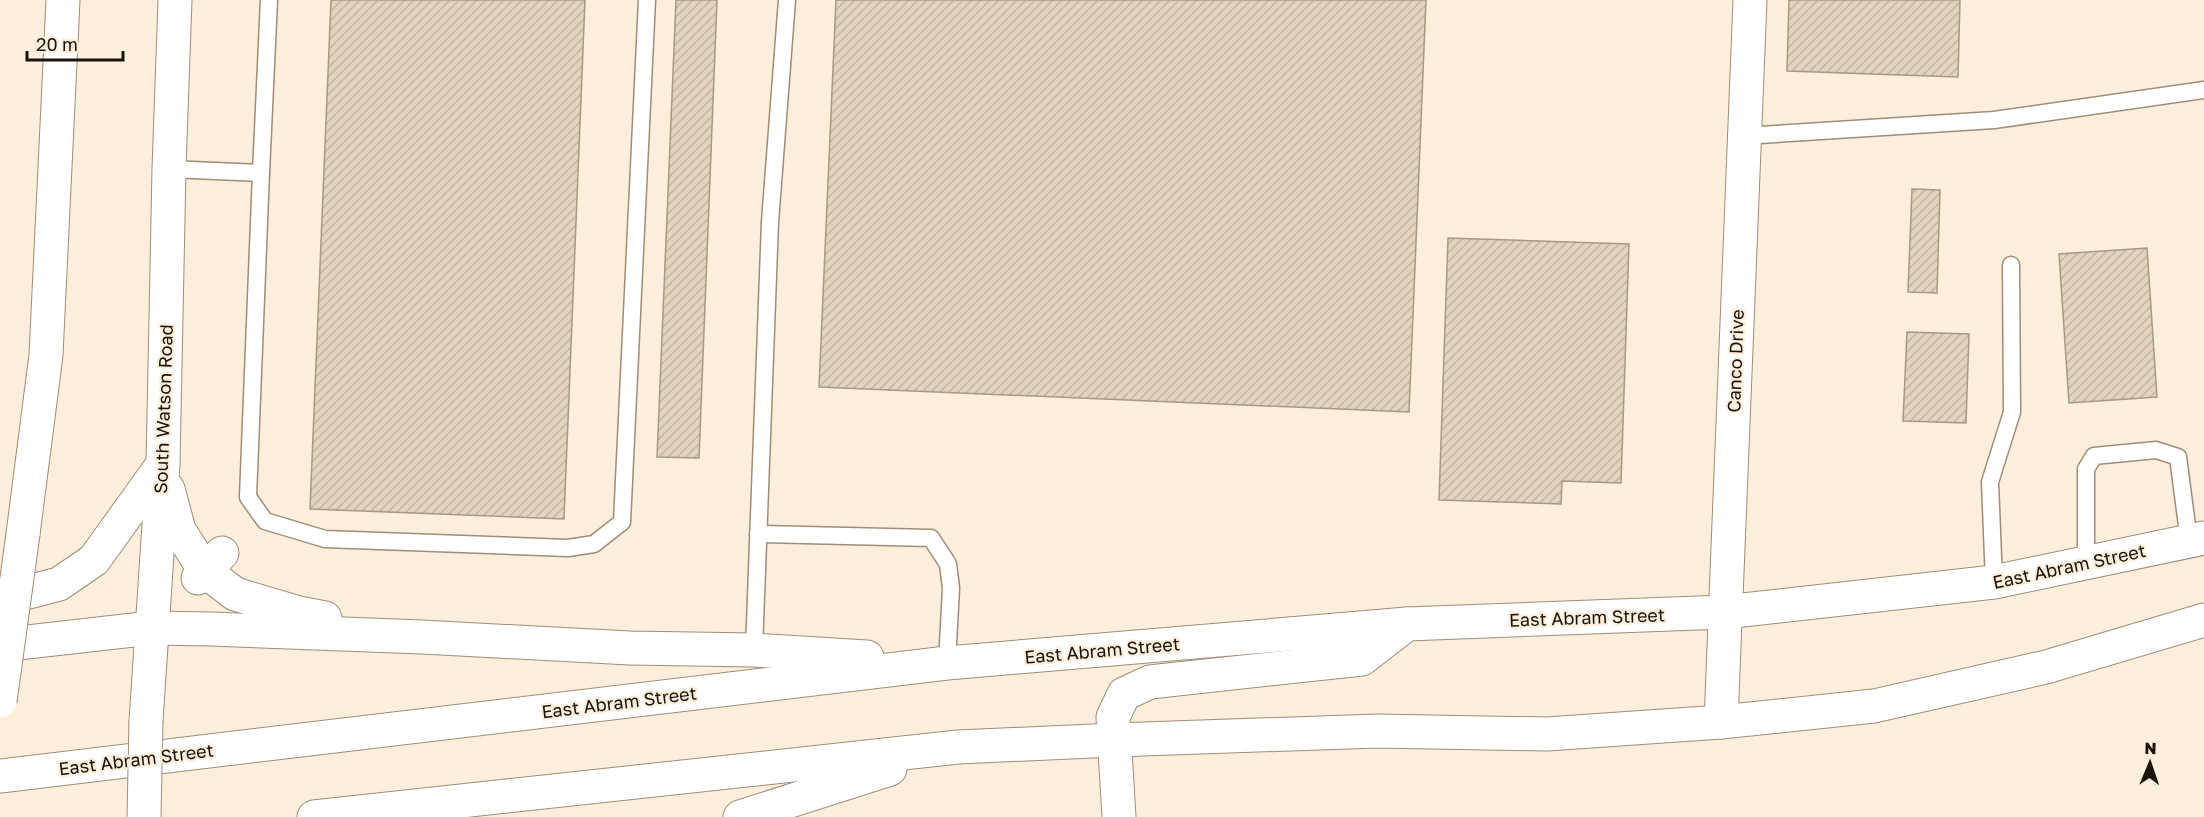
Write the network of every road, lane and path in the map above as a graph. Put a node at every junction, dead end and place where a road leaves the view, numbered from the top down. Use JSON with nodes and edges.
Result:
{"nodes":[{"id":1,"x":63,"y":0,"type":"edge"},
{"id":2,"x":175,"y":0,"type":"edge"},
{"id":3,"x":270,"y":0,"type":"edge"},
{"id":4,"x":647,"y":0,"type":"edge"},
{"id":5,"x":787,"y":0,"type":"edge"},
{"id":6,"x":1750,"y":0,"type":"edge"},
{"id":7,"x":2204,"y":90,"type":"edge"},
{"id":8,"x":1744,"y":136,"type":"junction"},
{"id":9,"x":169,"y":169,"type":"junction"},
{"id":10,"x":261,"y":172,"type":"junction"},
{"id":11,"x":2011,"y":265,"type":"dead end"},
{"id":12,"x":163,"y":464,"type":"junction"},
{"id":13,"x":758,"y":534,"type":"junction"},
{"id":14,"x":2196,"y":539,"type":"edge"},
{"id":15,"x":2086,"y":563,"type":"junction"},
{"id":16,"x":1994,"y":582,"type":"junction"},
{"id":17,"x":0,"y":596,"type":"edge"},
{"id":18,"x":1725,"y":612,"type":"junction"},
{"id":19,"x":2204,"y":620,"type":"edge"},
{"id":20,"x":1407,"y":624,"type":"junction"},
{"id":21,"x":151,"y":628,"type":"junction"},
{"id":22,"x":422,"y":637,"type":"junction"},
{"id":23,"x":0,"y":645,"type":"edge"},
{"id":24,"x":754,"y":650,"type":"junction"},
{"id":25,"x":947,"y":663,"type":"junction"},
{"id":26,"x":0,"y":701,"type":"edge"},
{"id":27,"x":1721,"y":722,"type":"junction"},
{"id":28,"x":1115,"y":740,"type":"junction"},
{"id":29,"x":958,"y":747,"type":"junction"},
{"id":30,"x":0,"y":776,"type":"edge"},
{"id":31,"x":144,"y":817,"type":"edge"},
{"id":32,"x":314,"y":817,"type":"edge"},
{"id":33,"x":740,"y":817,"type":"edge"},
{"id":34,"x":1119,"y":817,"type":"edge"}],
"edges":[{"from":1,"to":26,"type":"main road","bridge":true},
{"from":2,"to":9,"type":"main road","name":"South Watson Road"},
{"from":3,"to":10,"type":"lane"},
{"from":4,"to":10,"type":"lane"},
{"from":5,"to":13,"type":"lane"},
{"from":6,"to":8,"type":"main road","name":"Canco Drive"},
{"from":7,"to":8,"type":"lane"},
{"from":8,"to":18,"type":"main road","name":"Canco Drive"},
{"from":9,"to":10,"type":"lane"},
{"from":9,"to":12,"type":"main road","name":"South Watson Road"},
{"from":11,"to":16,"type":"lane"},
{"from":12,"to":17,"type":"main road"},
{"from":12,"to":21,"type":"main road","name":"South Watson Road"},
{"from":12,"to":22,"type":"main road"},
{"from":13,"to":24,"type":"lane"},
{"from":13,"to":25,"type":"lane"},
{"from":14,"to":15,"type":"main road","name":"East Abram Street"},
{"from":14,"to":15,"type":"lane"},
{"from":15,"to":16,"type":"main road","name":"East Abram Street"},
{"from":16,"to":18,"type":"main road","name":"East Abram Street"},
{"from":18,"to":20,"type":"main road","name":"East Abram Street"},
{"from":18,"to":27,"type":"main road","name":"Canco Drive"},
{"from":19,"to":27,"type":"main road"},
{"from":20,"to":25,"type":"main road","name":"East Abram Street"},
{"from":20,"to":28,"type":"main road"},
{"from":21,"to":22,"type":"main road"},
{"from":21,"to":23,"type":"main road"},
{"from":21,"to":31,"type":"main road","name":"South Watson Road","bridge":true},
{"from":22,"to":24,"type":"main road"},
{"from":24,"to":25,"type":"main road"},
{"from":25,"to":30,"type":"main road","name":"East Abram Street"},
{"from":27,"to":28,"type":"main road"},
{"from":28,"to":29,"type":"main road"},
{"from":28,"to":34,"type":"main road"},
{"from":29,"to":32,"type":"main road"},
{"from":29,"to":33,"type":"main road"}]}
